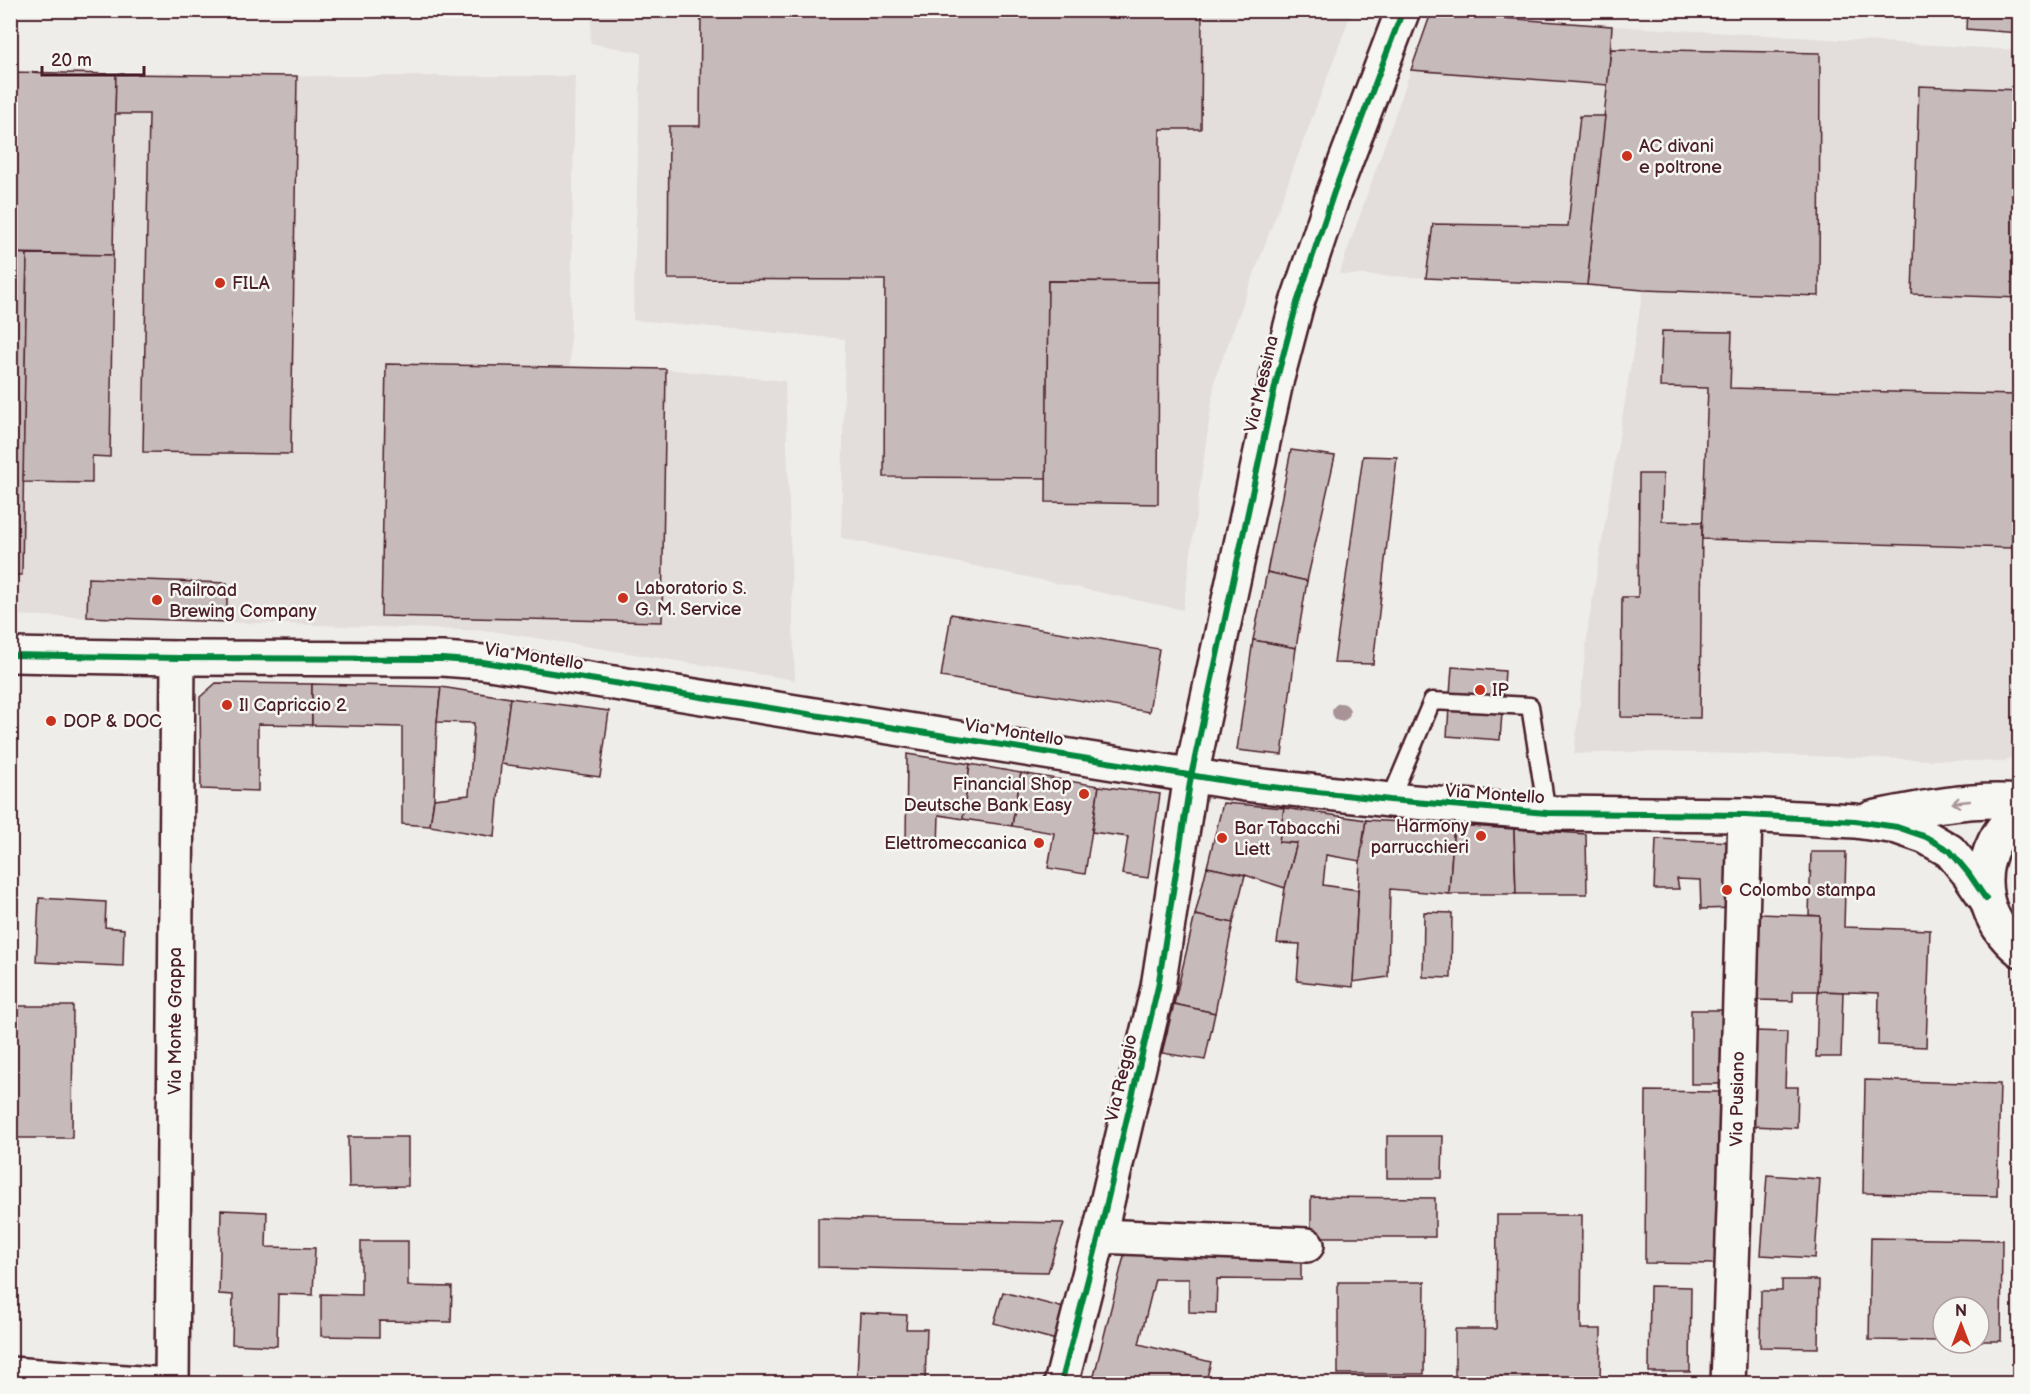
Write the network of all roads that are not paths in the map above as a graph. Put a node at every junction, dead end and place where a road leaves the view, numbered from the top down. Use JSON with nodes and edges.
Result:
{"nodes":[{"id":1,"x":1403,"y":10,"type":"edge"},
{"id":2,"x":10,"y":655,"type":"edge"},
{"id":3,"x":178,"y":658,"type":"junction"},
{"id":4,"x":1191,"y":776,"type":"junction"},
{"id":5,"x":1390,"y":801,"type":"junction"},
{"id":6,"x":2019,"y":802,"type":"edge"},
{"id":7,"x":1547,"y":813,"type":"junction"},
{"id":8,"x":2019,"y":813,"type":"edge"},
{"id":9,"x":1745,"y":815,"type":"junction"},
{"id":10,"x":1855,"y":821,"type":"junction"},
{"id":11,"x":1986,"y":899,"type":"junction"},
{"id":12,"x":2015,"y":949,"type":"edge"},
{"id":13,"x":1099,"y":1236,"type":"junction"},
{"id":14,"x":1307,"y":1245,"type":"dead end"},
{"id":15,"x":10,"y":1374,"type":"edge"},
{"id":16,"x":154,"y":1383,"type":"edge"},
{"id":17,"x":172,"y":1383,"type":"edge"},
{"id":18,"x":1061,"y":1383,"type":"edge"},
{"id":19,"x":1728,"y":1383,"type":"edge"}],
"edges":[{"from":1,"to":4,"type":"street","name":"Via Messina"},
{"from":2,"to":3,"type":"street","name":"Via Montello"},
{"from":3,"to":4,"type":"street","name":"Via Montello"},
{"from":3,"to":17,"type":"street","name":"Via Monte Grappa"},
{"from":4,"to":5,"type":"street","name":"Via Montello"},
{"from":4,"to":13,"type":"street","name":"Via Reggio"},
{"from":5,"to":7,"type":"street","name":"Via Montello"},
{"from":5,"to":7,"type":"lane"},
{"from":6,"to":10,"type":"street","name":"Via Montello","one_way":true},
{"from":7,"to":9,"type":"street","name":"Via Montello"},
{"from":8,"to":11,"type":"street"},
{"from":9,"to":10,"type":"street","name":"Via Montello"},
{"from":9,"to":19,"type":"street","name":"Via Pusiano"},
{"from":10,"to":11,"type":"street","name":"Via Montello"},
{"from":11,"to":12,"type":"street"},
{"from":13,"to":14,"type":"street"},
{"from":13,"to":18,"type":"street","name":"Via Reggio"},
{"from":15,"to":16,"type":"street"}]}
